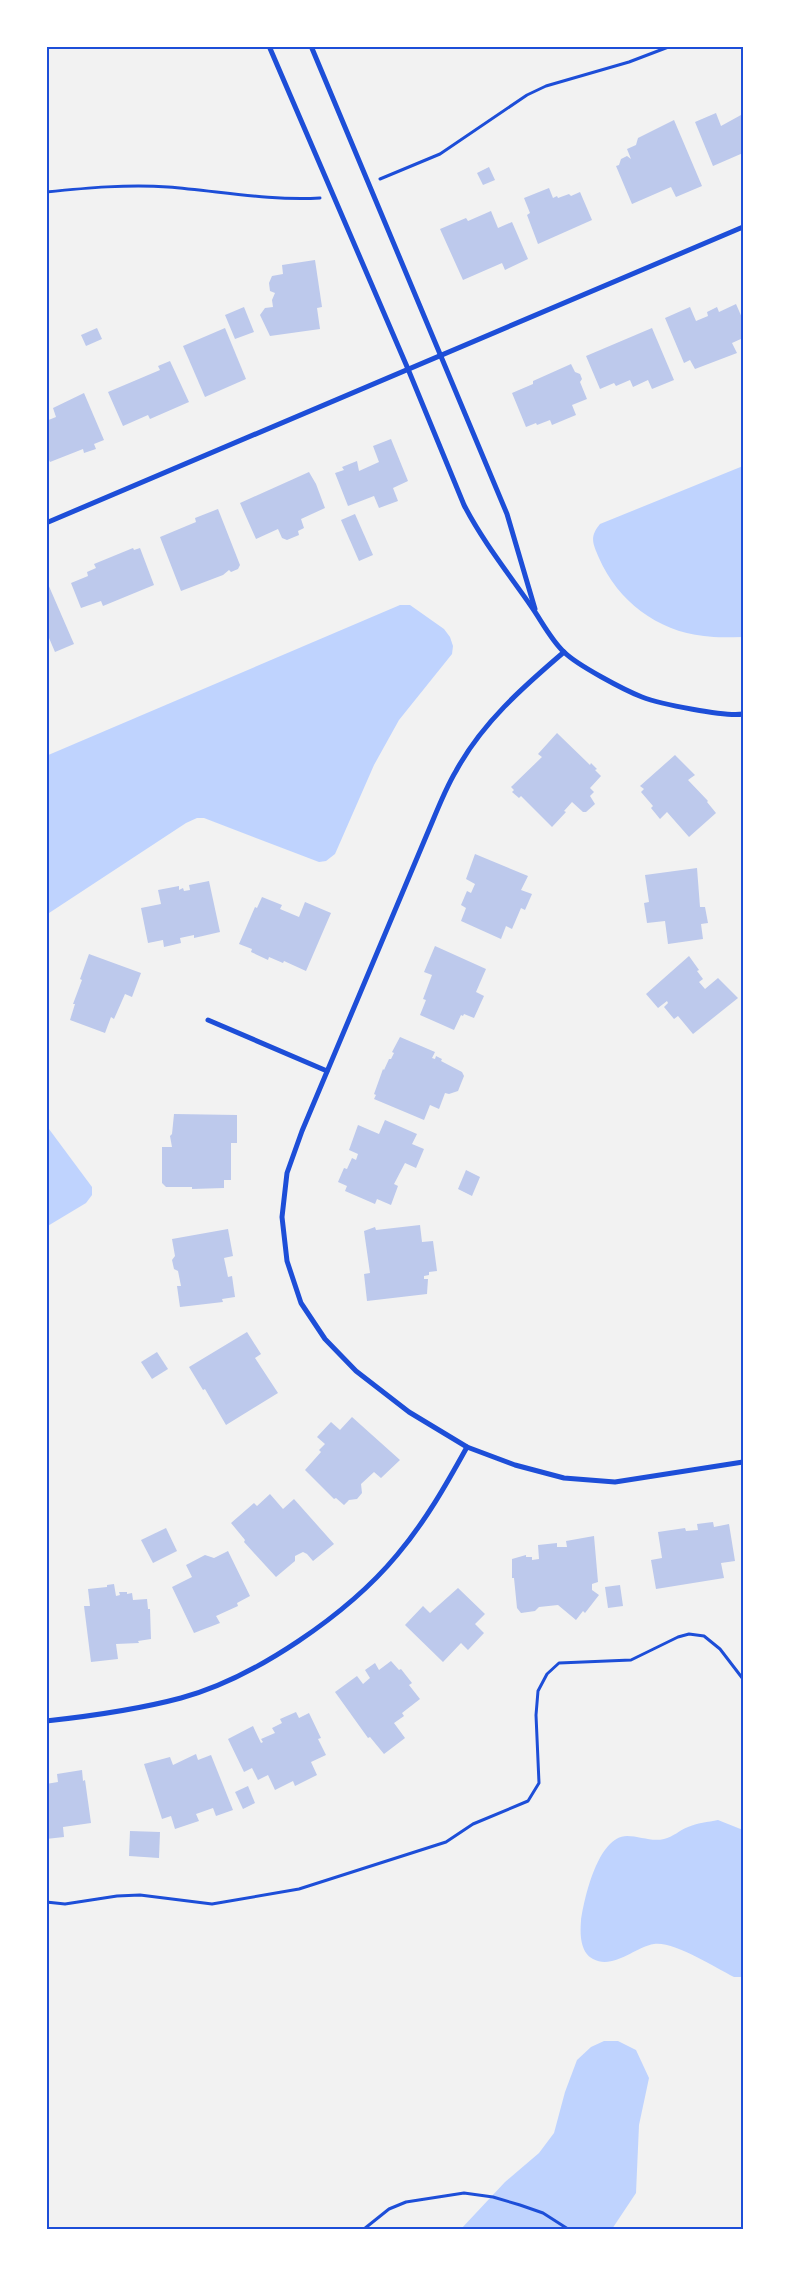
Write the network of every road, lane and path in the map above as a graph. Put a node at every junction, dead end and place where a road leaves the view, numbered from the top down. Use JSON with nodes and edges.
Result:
{"nodes":[{"id":1,"x":269,"y":46,"type":"edge"},
{"id":2,"x":311,"y":46,"type":"edge"},
{"id":3,"x":743,"y":227,"type":"edge"},
{"id":4,"x":442,"y":355,"type":"junction"},
{"id":5,"x":408,"y":369,"type":"junction"},
{"id":6,"x":46,"y":523,"type":"edge"},
{"id":7,"x":536,"y":614,"type":"junction"},
{"id":8,"x":564,"y":652,"type":"junction"},
{"id":9,"x":743,"y":714,"type":"edge"},
{"id":10,"x":208,"y":1020,"type":"dead end"},
{"id":11,"x":327,"y":1071,"type":"junction"},
{"id":12,"x":467,"y":1447,"type":"junction"},
{"id":13,"x":743,"y":1462,"type":"edge"},
{"id":14,"x":743,"y":1679,"type":"edge"},
{"id":15,"x":46,"y":1721,"type":"edge"},
{"id":16,"x":46,"y":1902,"type":"edge"},
{"id":17,"x":364,"y":2229,"type":"edge"},
{"id":18,"x":568,"y":2229,"type":"edge"}],
"edges":[{"from":1,"to":5,"type":"street"},
{"from":2,"to":4,"type":"street"},
{"from":3,"to":4,"type":"street"},
{"from":4,"to":5,"type":"street"},
{"from":4,"to":7,"type":"street"},
{"from":5,"to":6,"type":"street"},
{"from":5,"to":7,"type":"street"},
{"from":7,"to":8,"type":"street"},
{"from":8,"to":9,"type":"street"},
{"from":8,"to":11,"type":"street"},
{"from":10,"to":11,"type":"street"},
{"from":11,"to":12,"type":"street"},
{"from":12,"to":13,"type":"street"},
{"from":12,"to":15,"type":"street"},
{"from":14,"to":16,"type":"path"},
{"from":17,"to":18,"type":"path"}]}
